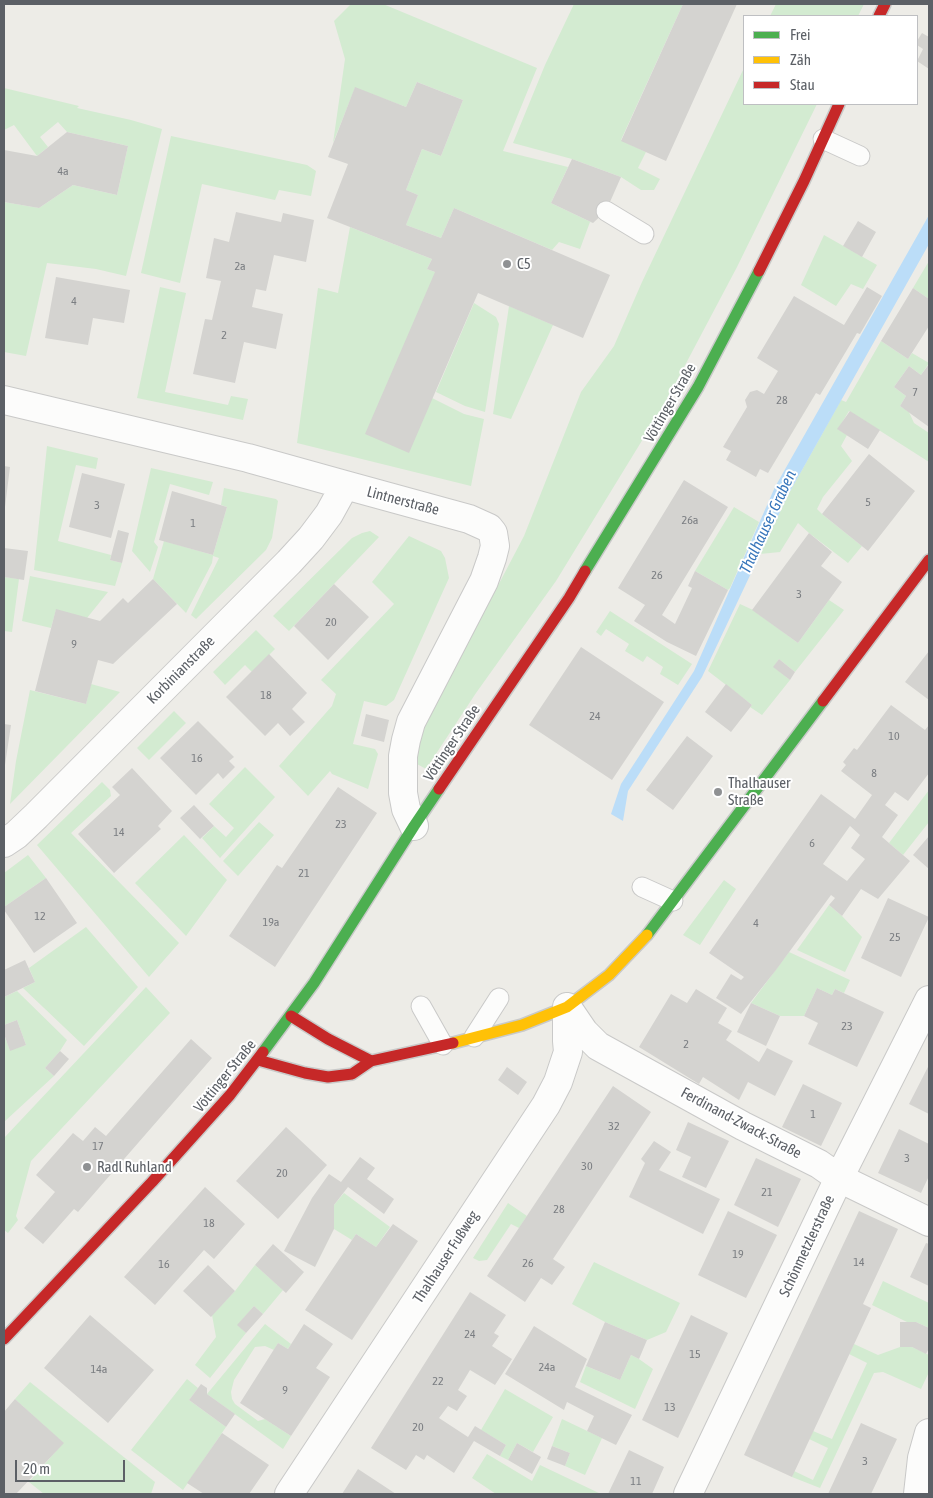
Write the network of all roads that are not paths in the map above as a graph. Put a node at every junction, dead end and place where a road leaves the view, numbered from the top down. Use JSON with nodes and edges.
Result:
{"nodes":[{"id":1,"x":839,"y":105,"type":"edge"},
{"id":2,"x":823,"y":139,"type":"junction"},
{"id":3,"x":860,"y":156,"type":"dead end"},
{"id":4,"x":606,"y":211,"type":"dead end"},
{"id":5,"x":644,"y":234,"type":"dead end"},
{"id":6,"x":4,"y":400,"type":"edge"},
{"id":7,"x":344,"y":486,"type":"junction"},
{"id":8,"x":929,"y":560,"type":"edge"},
{"id":9,"x":414,"y":826,"type":"junction"},
{"id":10,"x":4,"y":843,"type":"edge"},
{"id":11,"x":642,"y":887,"type":"dead end"},
{"id":12,"x":673,"y":901,"type":"junction"},
{"id":13,"x":499,"y":998,"type":"dead end"},
{"id":14,"x":929,"y":1000,"type":"edge"},
{"id":15,"x":421,"y":1006,"type":"dead end"},
{"id":16,"x":566,"y":1007,"type":"junction"},
{"id":17,"x":291,"y":1016,"type":"junction"},
{"id":18,"x":474,"y":1037,"type":"junction"},
{"id":19,"x":444,"y":1045,"type":"junction"},
{"id":20,"x":258,"y":1060,"type":"junction"},
{"id":21,"x":371,"y":1061,"type":"junction"},
{"id":22,"x":840,"y":1178,"type":"junction"},
{"id":23,"x":929,"y":1222,"type":"edge"},
{"id":24,"x":4,"y":1339,"type":"edge"},
{"id":25,"x":929,"y":1433,"type":"edge"},
{"id":26,"x":289,"y":1494,"type":"edge"},
{"id":27,"x":688,"y":1494,"type":"edge"},
{"id":28,"x":918,"y":1494,"type":"edge"}],
"edges":[{"from":1,"to":2,"type":"main road","name":"Vöttinger Straße"},
{"from":2,"to":3,"type":"lane"},
{"from":2,"to":9,"type":"main road","name":"Vöttinger Straße"},
{"from":4,"to":5,"type":"lane"},
{"from":6,"to":7,"type":"street","name":"Lintnerstraße"},
{"from":7,"to":9,"type":"street","name":"Lintnerstraße"},
{"from":7,"to":10,"type":"street","name":"Korbinianstraße"},
{"from":8,"to":12,"type":"main road"},
{"from":9,"to":17,"type":"main road","name":"Vöttinger Straße"},
{"from":11,"to":12,"type":"lane"},
{"from":12,"to":16,"type":"main road"},
{"from":13,"to":18,"type":"lane"},
{"from":14,"to":22,"type":"street","name":"Schönmetzlerstraße"},
{"from":15,"to":19,"type":"lane"},
{"from":16,"to":18,"type":"main road"},
{"from":16,"to":22,"type":"street","name":"Ferdinand-Zwack-Straße"},
{"from":16,"to":26,"type":"street","name":"Thalhauser Fußweg"},
{"from":17,"to":20,"type":"main road","name":"Vöttinger Straße"},
{"from":17,"to":21,"type":"main road"},
{"from":18,"to":19,"type":"main road"},
{"from":19,"to":21,"type":"main road"},
{"from":20,"to":21,"type":"main road"},
{"from":20,"to":24,"type":"main road","name":"Vöttinger Straße"},
{"from":22,"to":23,"type":"street","name":"Ferdinand-Zwack-Straße"},
{"from":22,"to":27,"type":"street","name":"Schönmetzlerstraße"},
{"from":25,"to":28,"type":"street"}]}
